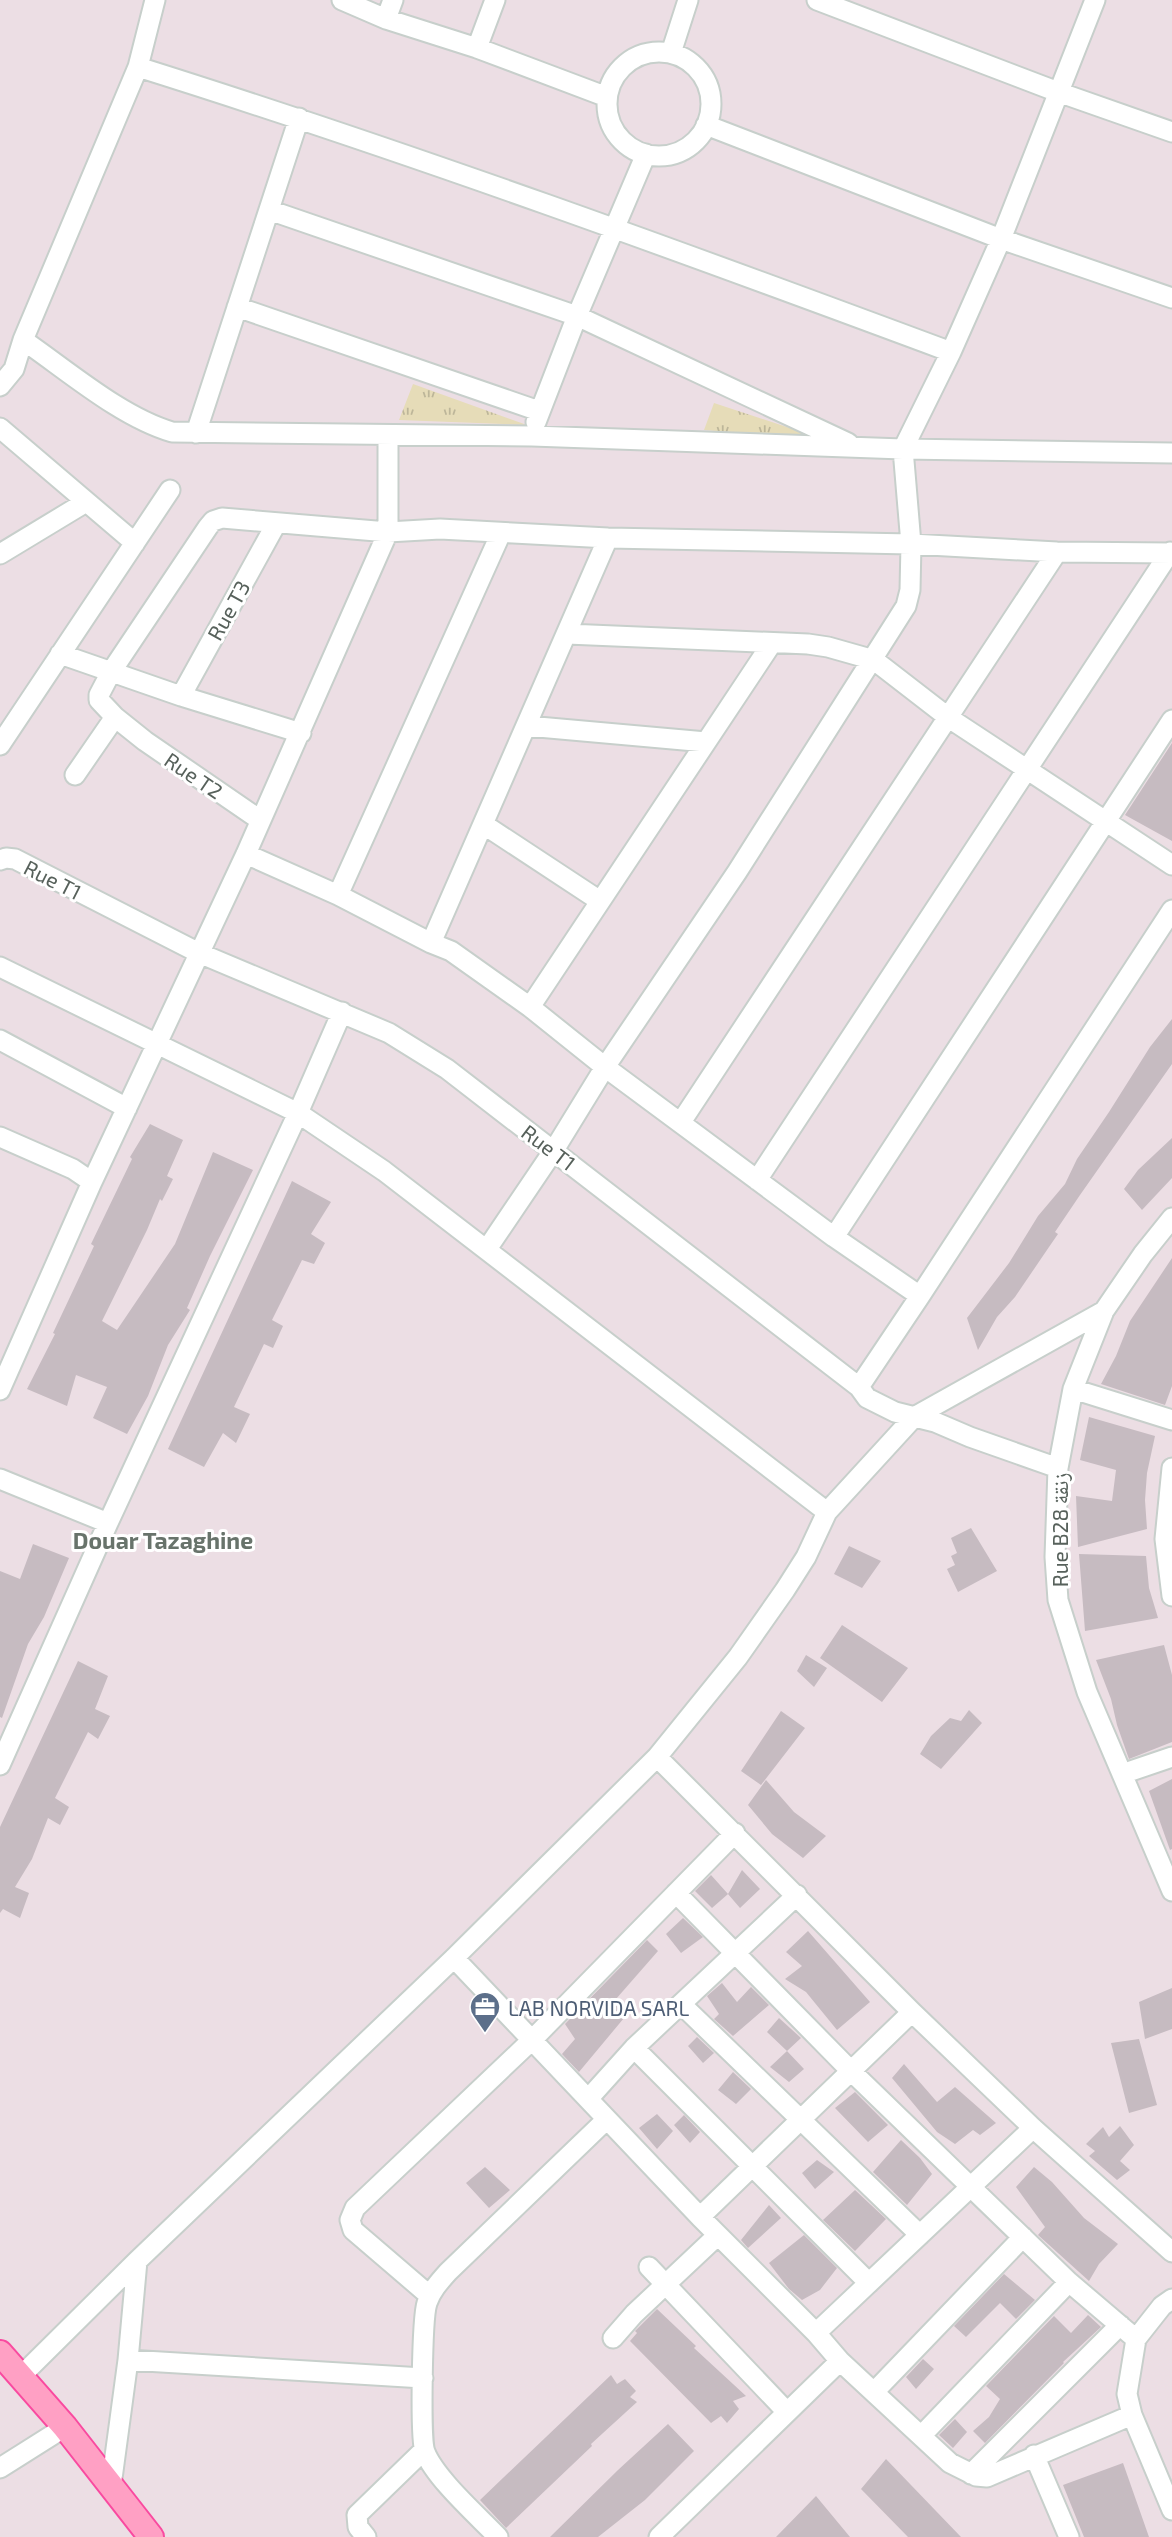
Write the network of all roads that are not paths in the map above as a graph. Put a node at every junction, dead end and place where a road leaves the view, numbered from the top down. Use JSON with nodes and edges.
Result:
{"nodes":[{"id":1,"x":155,"y":0,"type":"edge"},
{"id":2,"x":343,"y":0,"type":"edge"},
{"id":3,"x":393,"y":0,"type":"edge"},
{"id":4,"x":495,"y":0,"type":"edge"},
{"id":5,"x":688,"y":0,"type":"edge"},
{"id":6,"x":817,"y":0,"type":"edge"},
{"id":7,"x":1095,"y":0,"type":"edge"},
{"id":8,"x":386,"y":19,"type":"junction"},
{"id":9,"x":477,"y":48,"type":"junction"},
{"id":10,"x":671,"y":53,"type":"junction"},
{"id":11,"x":138,"y":67,"type":"junction"},
{"id":12,"x":1058,"y":92,"type":"junction"},
{"id":13,"x":607,"y":97,"type":"junction"},
{"id":14,"x":299,"y":118,"type":"junction"},
{"id":15,"x":706,"y":125,"type":"junction"},
{"id":16,"x":1172,"y":132,"type":"edge"},
{"id":17,"x":646,"y":154,"type":"junction"},
{"id":18,"x":269,"y":210,"type":"junction"},
{"id":19,"x":614,"y":227,"type":"junction"},
{"id":20,"x":1001,"y":239,"type":"junction"},
{"id":21,"x":1172,"y":298,"type":"edge"},
{"id":22,"x":237,"y":307,"type":"junction"},
{"id":23,"x":577,"y":316,"type":"junction"},
{"id":24,"x":23,"y":340,"type":"junction"},
{"id":25,"x":951,"y":352,"type":"junction"},
{"id":26,"x":2,"y":380,"type":"edge"},
{"id":27,"x":539,"y":411,"type":"junction"},
{"id":28,"x":0,"y":428,"type":"edge"},
{"id":29,"x":196,"y":433,"type":"junction"},
{"id":30,"x":388,"y":435,"type":"junction"},
{"id":31,"x":532,"y":436,"type":"junction"},
{"id":32,"x":856,"y":447,"type":"junction"},
{"id":33,"x":903,"y":449,"type":"junction"},
{"id":34,"x":1172,"y":453,"type":"edge"},
{"id":35,"x":170,"y":490,"type":"dead end"},
{"id":36,"x":86,"y":502,"type":"junction"},
{"id":37,"x":276,"y":524,"type":"junction"},
{"id":38,"x":388,"y":532,"type":"junction"},
{"id":39,"x":501,"y":533,"type":"junction"},
{"id":40,"x":607,"y":538,"type":"junction"},
{"id":41,"x":135,"y":544,"type":"junction"},
{"id":42,"x":911,"y":544,"type":"junction"},
{"id":43,"x":1057,"y":552,"type":"junction"},
{"id":44,"x":1171,"y":552,"type":"edge"},
{"id":45,"x":0,"y":554,"type":"edge"},
{"id":46,"x":567,"y":634,"type":"junction"},
{"id":47,"x":772,"y":643,"type":"junction"},
{"id":48,"x":60,"y":654,"type":"junction"},
{"id":49,"x":874,"y":660,"type":"junction"},
{"id":50,"x":111,"y":672,"type":"junction"},
{"id":51,"x":181,"y":696,"type":"junction"},
{"id":52,"x":949,"y":718,"type":"junction"},
{"id":53,"x":1172,"y":720,"type":"edge"},
{"id":54,"x":122,"y":722,"type":"junction"},
{"id":55,"x":527,"y":726,"type":"junction"},
{"id":56,"x":302,"y":733,"type":"junction"},
{"id":57,"x":706,"y":743,"type":"junction"},
{"id":58,"x":0,"y":745,"type":"edge"},
{"id":59,"x":1026,"y":768,"type":"junction"},
{"id":60,"x":75,"y":775,"type":"dead end"},
{"id":61,"x":260,"y":820,"type":"junction"},
{"id":62,"x":1107,"y":821,"type":"junction"},
{"id":63,"x":483,"y":824,"type":"junction"},
{"id":64,"x":246,"y":854,"type":"junction"},
{"id":65,"x":7,"y":860,"type":"edge"},
{"id":66,"x":1172,"y":865,"type":"edge"},
{"id":67,"x":338,"y":895,"type":"junction"},
{"id":68,"x":600,"y":901,"type":"junction"},
{"id":69,"x":1172,"y":910,"type":"edge"},
{"id":70,"x":430,"y":943,"type":"junction"},
{"id":71,"x":199,"y":953,"type":"junction"},
{"id":72,"x":0,"y":967,"type":"edge"},
{"id":73,"x":530,"y":1007,"type":"junction"},
{"id":74,"x":342,"y":1012,"type":"junction"},
{"id":75,"x":0,"y":1040,"type":"edge"},
{"id":76,"x":157,"y":1045,"type":"junction"},
{"id":77,"x":605,"y":1067,"type":"junction"},
{"id":78,"x":127,"y":1108,"type":"junction"},
{"id":79,"x":298,"y":1113,"type":"junction"},
{"id":80,"x":681,"y":1122,"type":"junction"},
{"id":81,"x":0,"y":1137,"type":"edge"},
{"id":82,"x":554,"y":1150,"type":"junction"},
{"id":83,"x":757,"y":1180,"type":"junction"},
{"id":84,"x":92,"y":1182,"type":"junction"},
{"id":85,"x":1172,"y":1218,"type":"edge"},
{"id":86,"x":834,"y":1237,"type":"junction"},
{"id":87,"x":487,"y":1249,"type":"junction"},
{"id":88,"x":920,"y":1296,"type":"junction"},
{"id":89,"x":1104,"y":1311,"type":"junction"},
{"id":90,"x":859,"y":1387,"type":"junction"},
{"id":91,"x":0,"y":1390,"type":"edge"},
{"id":92,"x":1073,"y":1390,"type":"junction"},
{"id":93,"x":914,"y":1417,"type":"junction"},
{"id":94,"x":1172,"y":1420,"type":"edge"},
{"id":95,"x":1058,"y":1468,"type":"junction"},
{"id":96,"x":1172,"y":1468,"type":"edge"},
{"id":97,"x":0,"y":1479,"type":"edge"},
{"id":98,"x":827,"y":1512,"type":"junction"},
{"id":99,"x":108,"y":1523,"type":"junction"},
{"id":100,"x":1168,"y":1539,"type":"edge"},
{"id":101,"x":1172,"y":1596,"type":"edge"},
{"id":102,"x":657,"y":1757,"type":"junction"},
{"id":103,"x":1172,"y":1757,"type":"edge"},
{"id":104,"x":0,"y":1765,"type":"edge"},
{"id":105,"x":1122,"y":1774,"type":"junction"},
{"id":106,"x":735,"y":1833,"type":"junction"},
{"id":107,"x":1172,"y":1891,"type":"edge"},
{"id":108,"x":676,"y":1893,"type":"junction"},
{"id":109,"x":797,"y":1895,"type":"junction"},
{"id":110,"x":736,"y":1952,"type":"junction"},
{"id":111,"x":454,"y":1958,"type":"junction"},
{"id":112,"x":681,"y":2004,"type":"junction"},
{"id":113,"x":912,"y":2012,"type":"junction"},
{"id":114,"x":533,"y":2039,"type":"junction"},
{"id":115,"x":634,"y":2048,"type":"junction"},
{"id":116,"x":851,"y":2071,"type":"junction"},
{"id":117,"x":589,"y":2098,"type":"junction"},
{"id":118,"x":607,"y":2119,"type":"junction"},
{"id":119,"x":799,"y":2121,"type":"junction"},
{"id":120,"x":1033,"y":2128,"type":"junction"},
{"id":121,"x":753,"y":2165,"type":"junction"},
{"id":122,"x":971,"y":2187,"type":"junction"},
{"id":123,"x":699,"y":2217,"type":"junction"},
{"id":124,"x":718,"y":2235,"type":"junction"},
{"id":125,"x":920,"y":2235,"type":"junction"},
{"id":126,"x":1023,"y":2237,"type":"junction"},
{"id":127,"x":1172,"y":2252,"type":"edge"},
{"id":128,"x":137,"y":2261,"type":"junction"},
{"id":129,"x":649,"y":2267,"type":"dead end"},
{"id":130,"x":1069,"y":2282,"type":"junction"},
{"id":131,"x":869,"y":2283,"type":"junction"},
{"id":132,"x":664,"y":2285,"type":"junction"},
{"id":133,"x":430,"y":2295,"type":"junction"},
{"id":134,"x":1172,"y":2299,"type":"edge"},
{"id":135,"x":1120,"y":2325,"type":"junction"},
{"id":136,"x":816,"y":2333,"type":"junction"},
{"id":137,"x":613,"y":2338,"type":"dead end"},
{"id":138,"x":1136,"y":2339,"type":"junction"},
{"id":139,"x":0,"y":2353,"type":"edge"},
{"id":140,"x":128,"y":2360,"type":"junction"},
{"id":141,"x":839,"y":2361,"type":"junction"},
{"id":142,"x":21,"y":2376,"type":"junction"},
{"id":143,"x":423,"y":2378,"type":"junction"},
{"id":144,"x":874,"y":2392,"type":"junction"},
{"id":145,"x":786,"y":2412,"type":"junction"},
{"id":146,"x":1132,"y":2415,"type":"junction"},
{"id":147,"x":65,"y":2427,"type":"junction"},
{"id":148,"x":921,"y":2436,"type":"junction"},
{"id":149,"x":424,"y":2450,"type":"junction"},
{"id":150,"x":1034,"y":2455,"type":"junction"},
{"id":151,"x":0,"y":2468,"type":"edge"},
{"id":152,"x":971,"y":2474,"type":"junction"},
{"id":153,"x":111,"y":2486,"type":"junction"},
{"id":154,"x":1172,"y":2510,"type":"edge"},
{"id":155,"x":151,"y":2537,"type":"edge"},
{"id":156,"x":366,"y":2537,"type":"edge"},
{"id":157,"x":498,"y":2537,"type":"edge"},
{"id":158,"x":659,"y":2537,"type":"edge"},
{"id":159,"x":1069,"y":2537,"type":"edge"}],
"edges":[{"from":1,"to":11,"type":"street"},
{"from":2,"to":8,"type":"street"},
{"from":3,"to":8,"type":"street"},
{"from":4,"to":9,"type":"street"},
{"from":5,"to":10,"type":"street"},
{"from":6,"to":12,"type":"street"},
{"from":7,"to":12,"type":"street"},
{"from":8,"to":9,"type":"street"},
{"from":9,"to":13,"type":"street"},
{"from":10,"to":13,"type":"street"},
{"from":10,"to":15,"type":"street"},
{"from":11,"to":14,"type":"street"},
{"from":11,"to":24,"type":"street"},
{"from":12,"to":16,"type":"street"},
{"from":12,"to":20,"type":"street"},
{"from":13,"to":17,"type":"street"},
{"from":14,"to":18,"type":"street"},
{"from":14,"to":19,"type":"street"},
{"from":15,"to":17,"type":"street"},
{"from":15,"to":20,"type":"street"},
{"from":17,"to":19,"type":"street"},
{"from":18,"to":22,"type":"street"},
{"from":18,"to":23,"type":"street"},
{"from":19,"to":23,"type":"street"},
{"from":19,"to":25,"type":"street"},
{"from":20,"to":21,"type":"street"},
{"from":20,"to":25,"type":"street"},
{"from":22,"to":27,"type":"street"},
{"from":22,"to":29,"type":"street"},
{"from":23,"to":27,"type":"street"},
{"from":23,"to":32,"type":"street"},
{"from":24,"to":26,"type":"street"},
{"from":24,"to":29,"type":"street"},
{"from":25,"to":33,"type":"street"},
{"from":27,"to":31,"type":"street"},
{"from":28,"to":36,"type":"street"},
{"from":29,"to":30,"type":"street"},
{"from":30,"to":31,"type":"street"},
{"from":30,"to":38,"type":"street"},
{"from":31,"to":32,"type":"street"},
{"from":32,"to":33,"type":"street"},
{"from":33,"to":34,"type":"street"},
{"from":33,"to":42,"type":"street"},
{"from":35,"to":41,"type":"street"},
{"from":36,"to":41,"type":"street"},
{"from":36,"to":45,"type":"street"},
{"from":37,"to":38,"type":"street"},
{"from":37,"to":50,"type":"street"},
{"from":37,"to":51,"type":"street","name":"Rue T3"},
{"from":38,"to":39,"type":"street"},
{"from":38,"to":56,"type":"street"},
{"from":39,"to":40,"type":"street"},
{"from":39,"to":67,"type":"street"},
{"from":40,"to":42,"type":"street"},
{"from":40,"to":46,"type":"street"},
{"from":41,"to":48,"type":"street"},
{"from":42,"to":43,"type":"street"},
{"from":42,"to":49,"type":"street"},
{"from":43,"to":44,"type":"street"},
{"from":43,"to":52,"type":"street"},
{"from":44,"to":59,"type":"street"},
{"from":46,"to":47,"type":"street"},
{"from":46,"to":55,"type":"street"},
{"from":47,"to":49,"type":"street"},
{"from":47,"to":57,"type":"street"},
{"from":48,"to":50,"type":"street"},
{"from":48,"to":58,"type":"street"},
{"from":49,"to":52,"type":"street"},
{"from":49,"to":77,"type":"street"},
{"from":50,"to":51,"type":"street"},
{"from":50,"to":54,"type":"street"},
{"from":51,"to":56,"type":"street"},
{"from":52,"to":59,"type":"street"},
{"from":52,"to":80,"type":"street"},
{"from":53,"to":62,"type":"street"},
{"from":54,"to":60,"type":"street"},
{"from":54,"to":61,"type":"street","name":"Rue T2"},
{"from":55,"to":57,"type":"street"},
{"from":55,"to":63,"type":"street"},
{"from":56,"to":61,"type":"street"},
{"from":57,"to":68,"type":"street"},
{"from":59,"to":62,"type":"street"},
{"from":59,"to":83,"type":"street"},
{"from":61,"to":64,"type":"street"},
{"from":62,"to":66,"type":"street"},
{"from":62,"to":86,"type":"street"},
{"from":63,"to":68,"type":"street"},
{"from":63,"to":70,"type":"street"},
{"from":64,"to":67,"type":"street"},
{"from":64,"to":71,"type":"street"},
{"from":65,"to":71,"type":"street","name":"Rue T1"},
{"from":67,"to":70,"type":"street"},
{"from":68,"to":73,"type":"street"},
{"from":69,"to":88,"type":"street"},
{"from":70,"to":73,"type":"street"},
{"from":71,"to":74,"type":"street","name":"Rue T1"},
{"from":71,"to":76,"type":"street"},
{"from":72,"to":76,"type":"street"},
{"from":73,"to":77,"type":"street"},
{"from":74,"to":79,"type":"street"},
{"from":74,"to":82,"type":"street","name":"Rue T1"},
{"from":75,"to":78,"type":"street"},
{"from":76,"to":78,"type":"street"},
{"from":76,"to":79,"type":"street"},
{"from":77,"to":80,"type":"street"},
{"from":77,"to":82,"type":"street"},
{"from":78,"to":84,"type":"street"},
{"from":79,"to":87,"type":"street"},
{"from":79,"to":99,"type":"street"},
{"from":80,"to":83,"type":"street"},
{"from":81,"to":84,"type":"street"},
{"from":82,"to":87,"type":"street"},
{"from":82,"to":90,"type":"street","name":"Rue T1"},
{"from":83,"to":86,"type":"street"},
{"from":84,"to":91,"type":"street"},
{"from":85,"to":89,"type":"street","name":"Rue B28 زنقة"},
{"from":86,"to":88,"type":"street"},
{"from":87,"to":98,"type":"street"},
{"from":88,"to":90,"type":"street"},
{"from":89,"to":92,"type":"street","name":"Rue B28 زنقة"},
{"from":89,"to":93,"type":"street"},
{"from":90,"to":93,"type":"street","name":"Rue T1"},
{"from":92,"to":94,"type":"street"},
{"from":92,"to":95,"type":"street","name":"Rue B28 زنقة"},
{"from":93,"to":95,"type":"street","name":"Rue T1"},
{"from":93,"to":98,"type":"street"},
{"from":95,"to":105,"type":"street","name":"Rue B28 زنقة"},
{"from":96,"to":100,"type":"street"},
{"from":97,"to":99,"type":"street"},
{"from":98,"to":102,"type":"street"},
{"from":99,"to":104,"type":"street"},
{"from":100,"to":101,"type":"street"},
{"from":102,"to":106,"type":"street"},
{"from":102,"to":111,"type":"street"},
{"from":103,"to":105,"type":"street"},
{"from":105,"to":107,"type":"street","name":"Rue B28 زنقة"},
{"from":106,"to":108,"type":"street"},
{"from":106,"to":109,"type":"street"},
{"from":108,"to":110,"type":"street"},
{"from":108,"to":114,"type":"street"},
{"from":109,"to":110,"type":"street"},
{"from":109,"to":113,"type":"street"},
{"from":110,"to":112,"type":"street"},
{"from":110,"to":116,"type":"street"},
{"from":111,"to":114,"type":"street"},
{"from":111,"to":128,"type":"street"},
{"from":112,"to":115,"type":"street"},
{"from":112,"to":119,"type":"street"},
{"from":113,"to":116,"type":"street"},
{"from":113,"to":120,"type":"street"},
{"from":114,"to":117,"type":"street"},
{"from":114,"to":133,"type":"street"},
{"from":115,"to":117,"type":"street"},
{"from":115,"to":121,"type":"street"},
{"from":116,"to":119,"type":"street"},
{"from":116,"to":122,"type":"street"},
{"from":117,"to":118,"type":"street"},
{"from":118,"to":123,"type":"street"},
{"from":118,"to":133,"type":"street"},
{"from":119,"to":121,"type":"street"},
{"from":119,"to":125,"type":"street"},
{"from":120,"to":122,"type":"street"},
{"from":120,"to":127,"type":"street"},
{"from":121,"to":123,"type":"street"},
{"from":121,"to":131,"type":"street"},
{"from":122,"to":125,"type":"street"},
{"from":122,"to":126,"type":"street"},
{"from":123,"to":124,"type":"street"},
{"from":124,"to":132,"type":"street"},
{"from":124,"to":136,"type":"street"},
{"from":125,"to":131,"type":"street"},
{"from":126,"to":130,"type":"street"},
{"from":126,"to":144,"type":"street"},
{"from":128,"to":140,"type":"street"},
{"from":128,"to":142,"type":"street"},
{"from":129,"to":132,"type":"street"},
{"from":130,"to":135,"type":"street"},
{"from":130,"to":148,"type":"street"},
{"from":131,"to":136,"type":"street"},
{"from":132,"to":137,"type":"street"},
{"from":132,"to":145,"type":"street"},
{"from":133,"to":143,"type":"street"},
{"from":134,"to":138,"type":"street"},
{"from":135,"to":138,"type":"street"},
{"from":135,"to":152,"type":"street"},
{"from":136,"to":141,"type":"street"},
{"from":138,"to":146,"type":"street"},
{"from":139,"to":142,"type":"main road"},
{"from":140,"to":143,"type":"street"},
{"from":140,"to":153,"type":"street"},
{"from":141,"to":144,"type":"street"},
{"from":141,"to":145,"type":"street"},
{"from":142,"to":147,"type":"main road"},
{"from":143,"to":149,"type":"street"},
{"from":144,"to":148,"type":"street"},
{"from":145,"to":158,"type":"street"},
{"from":146,"to":150,"type":"street"},
{"from":146,"to":154,"type":"street"},
{"from":147,"to":151,"type":"street"},
{"from":147,"to":153,"type":"main road"},
{"from":148,"to":152,"type":"street"},
{"from":149,"to":156,"type":"street"},
{"from":149,"to":157,"type":"street"},
{"from":150,"to":152,"type":"street"},
{"from":150,"to":159,"type":"street"},
{"from":153,"to":155,"type":"main road"}]}
